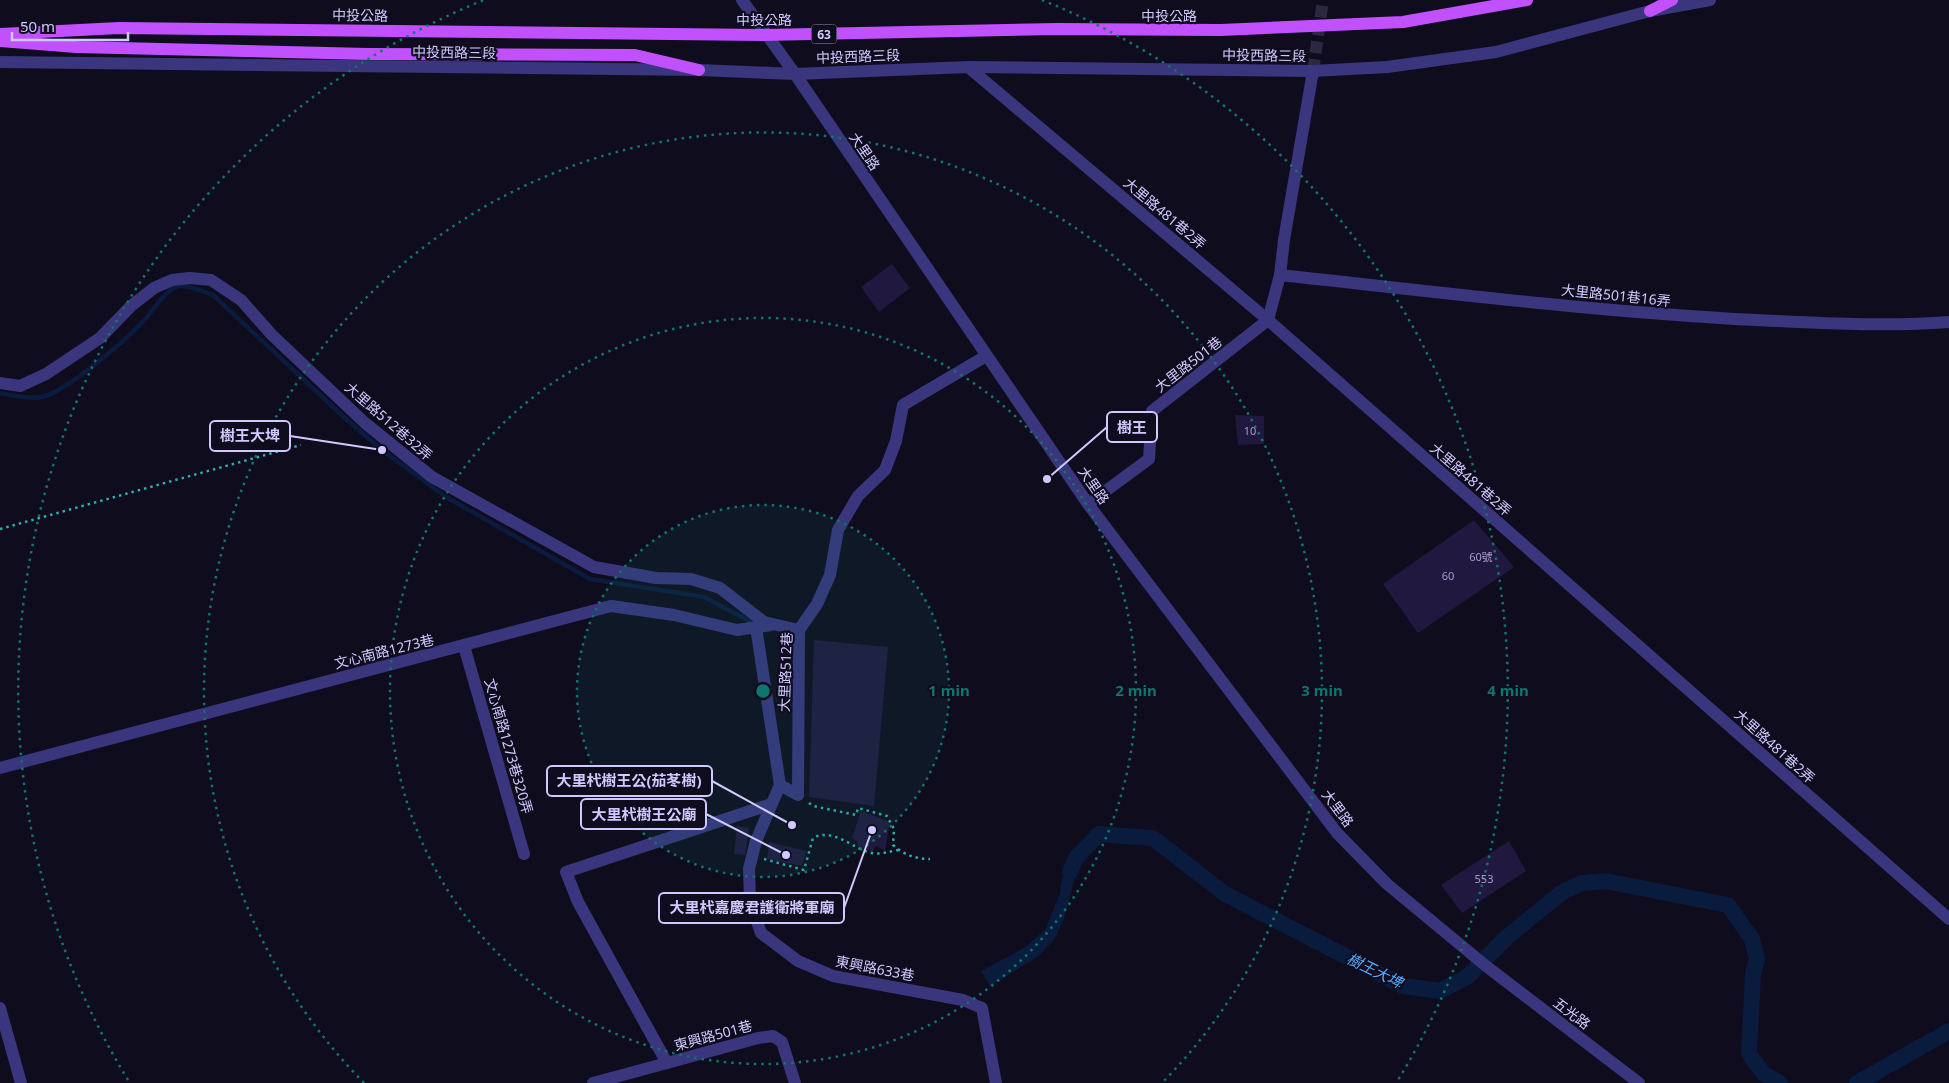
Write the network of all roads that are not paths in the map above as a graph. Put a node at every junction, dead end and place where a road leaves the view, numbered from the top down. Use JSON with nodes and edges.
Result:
{"nodes":[{"id":1,"x":742,"y":0,"type":"edge"},
{"id":2,"x":1527,"y":0,"type":"edge"},
{"id":3,"x":1672,"y":0,"type":"edge"},
{"id":4,"x":1710,"y":0,"type":"edge"},
{"id":5,"x":1650,"y":11,"type":"junction"},
{"id":6,"x":0,"y":34,"type":"edge"},
{"id":7,"x":0,"y":41,"type":"edge"},
{"id":8,"x":0,"y":62,"type":"edge"},
{"id":9,"x":968,"y":67,"type":"junction"},
{"id":10,"x":699,"y":70,"type":"junction"},
{"id":11,"x":1313,"y":71,"type":"junction"},
{"id":12,"x":795,"y":74,"type":"junction"},
{"id":13,"x":1280,"y":275,"type":"junction"},
{"id":14,"x":1268,"y":320,"type":"junction"},
{"id":15,"x":1949,"y":322,"type":"edge"},
{"id":16,"x":986,"y":356,"type":"junction"},
{"id":17,"x":0,"y":383,"type":"edge"},
{"id":18,"x":1088,"y":504,"type":"junction"},
{"id":19,"x":777,"y":624,"type":"junction"},
{"id":20,"x":756,"y":627,"type":"junction"},
{"id":21,"x":799,"y":630,"type":"junction"},
{"id":22,"x":464,"y":646,"type":"junction"},
{"id":23,"x":0,"y":768,"type":"edge"},
{"id":24,"x":780,"y":785,"type":"junction"},
{"id":25,"x":771,"y":804,"type":"junction"},
{"id":26,"x":524,"y":854,"type":"dead end"},
{"id":27,"x":1949,"y":919,"type":"edge"},
{"id":28,"x":1486,"y":966,"type":"joint"},
{"id":29,"x":0,"y":1008,"type":"edge"},
{"id":30,"x":667,"y":1063,"type":"junction"},
{"id":31,"x":21,"y":1083,"type":"edge"},
{"id":32,"x":593,"y":1083,"type":"edge"},
{"id":33,"x":795,"y":1083,"type":"edge"},
{"id":34,"x":996,"y":1083,"type":"edge"},
{"id":35,"x":1639,"y":1083,"type":"edge"}],
"edges":[{"from":1,"to":12,"type":"street","name":"大里路"},
{"from":2,"to":6,"type":"main road","name":"中投公路","number":"63"},
{"from":3,"to":5,"type":"main road"},
{"from":4,"to":5,"type":"street","name":"中投西路三段"},
{"from":5,"to":11,"type":"street","name":"中投西路三段"},
{"from":7,"to":10,"type":"main road"},
{"from":8,"to":10,"type":"street","name":"中投西路三段"},
{"from":9,"to":11,"type":"street","name":"中投西路三段"},
{"from":9,"to":12,"type":"street","name":"中投西路三段"},
{"from":9,"to":14,"type":"street","name":"大里路481巷2弄"},
{"from":10,"to":12,"type":"street","name":"中投西路三段"},
{"from":11,"to":13,"type":"street"},
{"from":12,"to":16,"type":"street","name":"大里路"},
{"from":13,"to":14,"type":"street"},
{"from":13,"to":15,"type":"street","name":"大里路501巷16弄"},
{"from":14,"to":18,"type":"street","name":"大里路501巷"},
{"from":14,"to":27,"type":"street","name":"大里路481巷2弄"},
{"from":16,"to":18,"type":"street","name":"大里路"},
{"from":16,"to":21,"type":"street","name":"大里路512巷"},
{"from":17,"to":19,"type":"street","name":"大里路512巷32弄"},
{"from":18,"to":28,"type":"street","name":"大里路"},
{"from":19,"to":20,"type":"street","name":"文心南路1273巷"},
{"from":19,"to":21,"type":"street","name":"大里路512巷32弄"},
{"from":20,"to":22,"type":"street","name":"文心南路1273巷"},
{"from":20,"to":24,"type":"street","name":"大里路512巷"},
{"from":21,"to":24,"type":"street","name":"大里路512巷"},
{"from":22,"to":23,"type":"street","name":"文心南路1273巷"},
{"from":22,"to":26,"type":"street","name":"文心南路1273巷320弄"},
{"from":24,"to":25,"type":"street","name":"東興路633巷"},
{"from":25,"to":30,"type":"street"},
{"from":25,"to":34,"type":"street","name":"東興路633巷"},
{"from":28,"to":35,"type":"street","name":"五光路"},
{"from":29,"to":31,"type":"street"},
{"from":30,"to":32,"type":"street"},
{"from":30,"to":33,"type":"street","name":"東興路501巷"}]}
